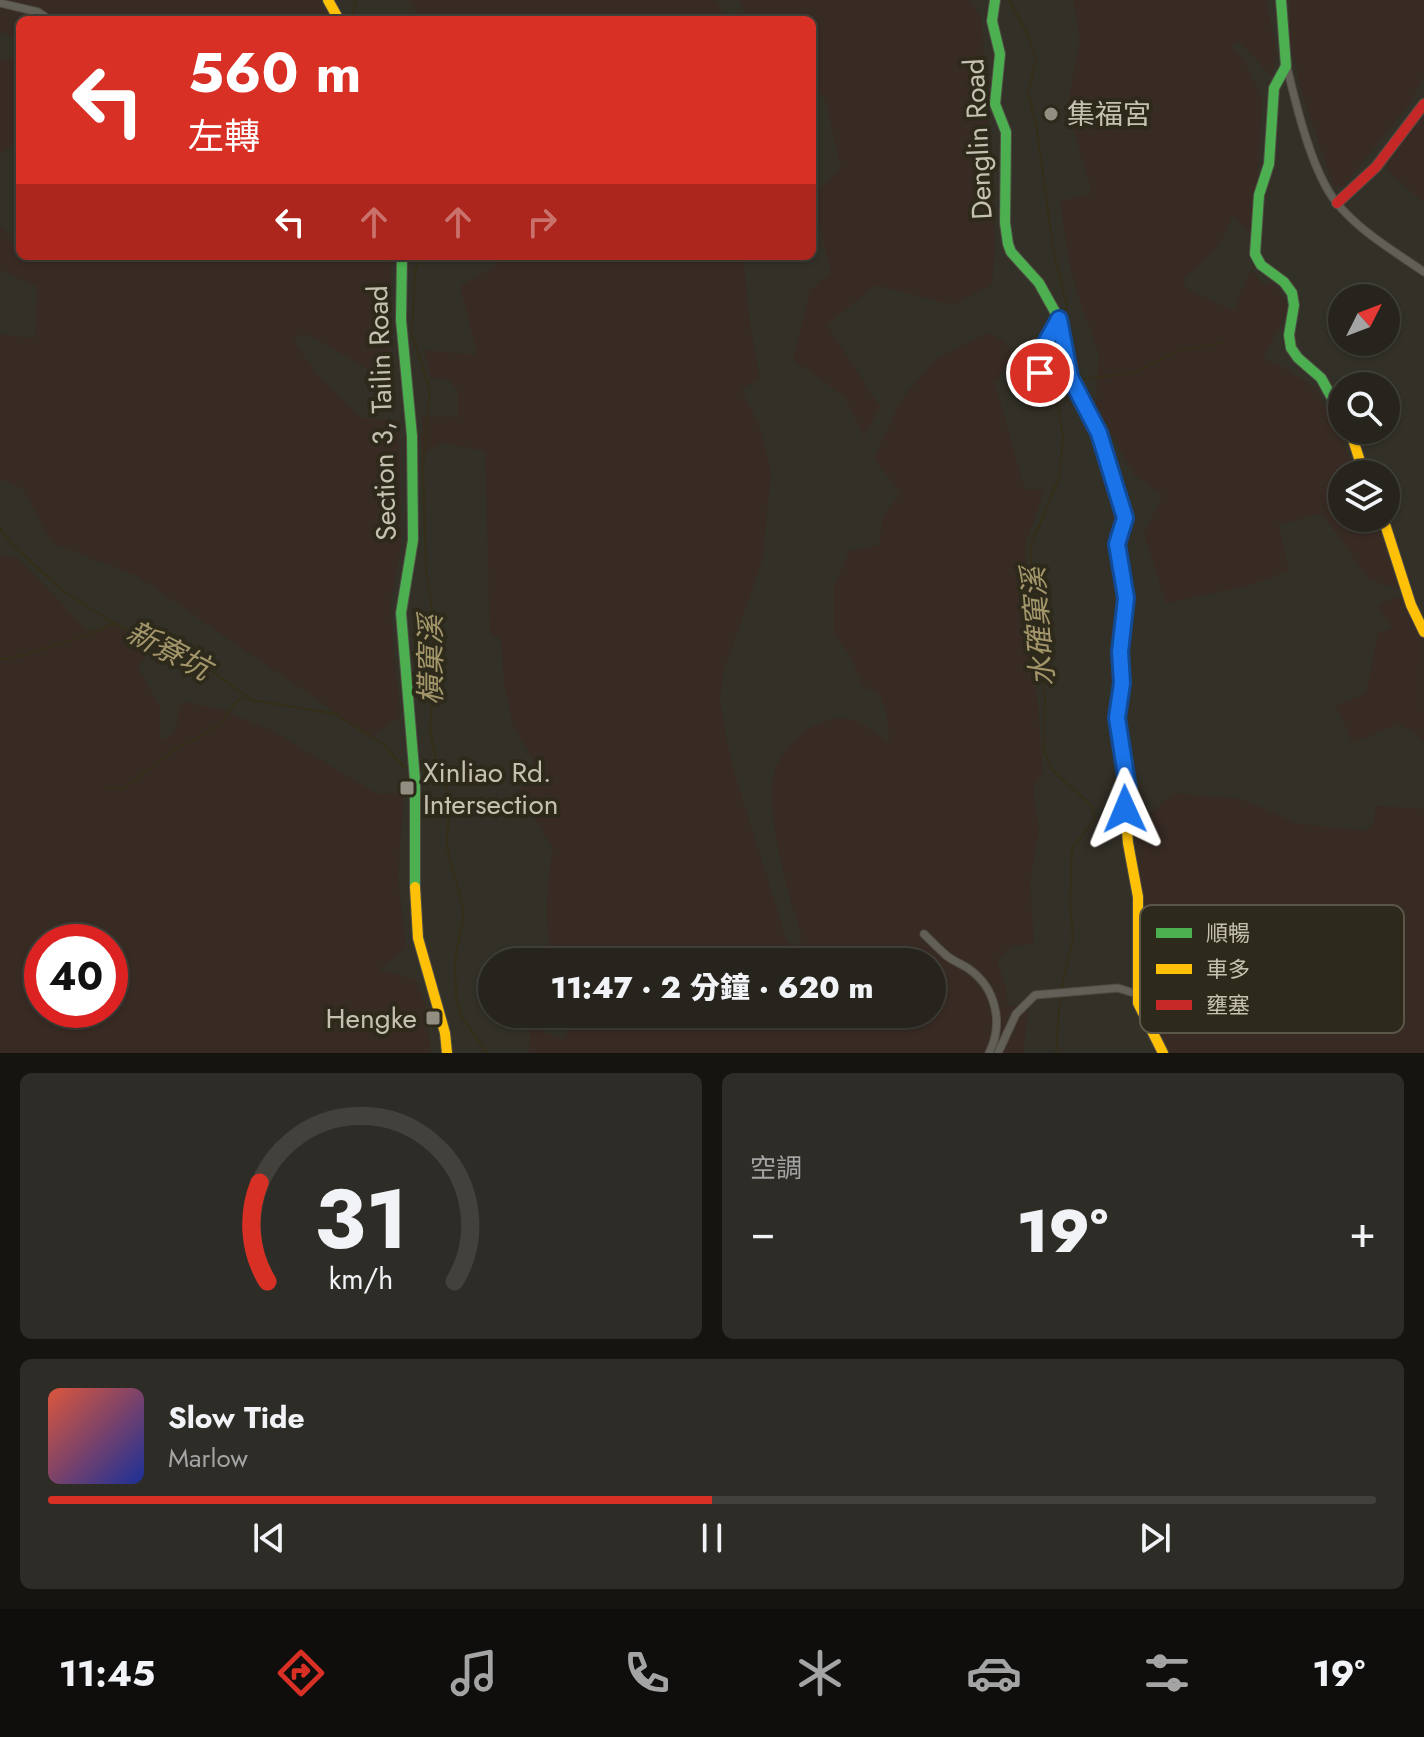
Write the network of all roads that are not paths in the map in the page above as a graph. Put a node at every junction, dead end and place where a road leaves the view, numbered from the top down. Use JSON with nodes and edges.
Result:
{"nodes":[{"id":1,"x":995,"y":0,"type":"edge"},
{"id":2,"x":1281,"y":0,"type":"edge"},
{"id":3,"x":0,"y":3,"type":"edge"},
{"id":4,"x":44,"y":16,"type":"edge"},
{"id":5,"x":1286,"y":66,"type":"junction"},
{"id":6,"x":1424,"y":104,"type":"edge"},
{"id":7,"x":1337,"y":203,"type":"junction"},
{"id":8,"x":402,"y":260,"type":"edge"},
{"id":9,"x":1424,"y":272,"type":"edge"},
{"id":10,"x":1060,"y":322,"type":"junction"},
{"id":11,"x":1328,"y":392,"type":"edge"},
{"id":12,"x":1038,"y":402,"type":"dead end"},
{"id":13,"x":1388,"y":532,"type":"edge"},
{"id":14,"x":1424,"y":632,"type":"edge"},
{"id":15,"x":924,"y":934,"type":"dead end"},
{"id":16,"x":1137,"y":994,"type":"junction"},
{"id":17,"x":1140,"y":1007,"type":"edge"},
{"id":18,"x":1153,"y":1033,"type":"edge"},
{"id":19,"x":447,"y":1053,"type":"edge"},
{"id":20,"x":989,"y":1053,"type":"edge"},
{"id":21,"x":998,"y":1053,"type":"edge"},
{"id":22,"x":1163,"y":1053,"type":"edge"}],
"edges":[{"from":1,"to":10,"type":"street","name":"Denglin Road"},
{"from":2,"to":5,"type":"street"},
{"from":3,"to":4,"type":"street"},
{"from":5,"to":7,"type":"street"},
{"from":5,"to":11,"type":"street"},
{"from":6,"to":7,"type":"street"},
{"from":7,"to":9,"type":"street"},
{"from":8,"to":19,"type":"street","name":"Section 3, Tailin Road"},
{"from":10,"to":12,"type":"street"},
{"from":10,"to":16,"type":"street","name":"Denglin Road"},
{"from":13,"to":14,"type":"street"},
{"from":15,"to":20,"type":"street"},
{"from":16,"to":17,"type":"street","name":"Denglin Road"},
{"from":16,"to":21,"type":"street"},
{"from":18,"to":22,"type":"street","name":"Denglin Road"}]}
